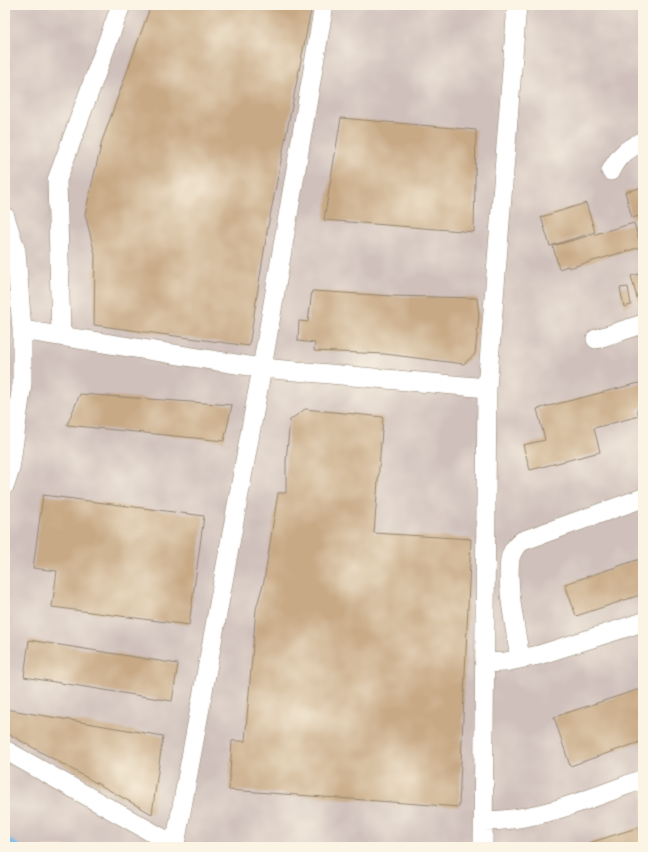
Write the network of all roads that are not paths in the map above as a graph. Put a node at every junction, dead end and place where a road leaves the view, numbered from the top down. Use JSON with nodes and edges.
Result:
{"nodes":[{"id":1,"x":121,"y":5,"type":"edge"},
{"id":2,"x":324,"y":5,"type":"edge"},
{"id":3,"x":517,"y":5,"type":"edge"},
{"id":4,"x":643,"y":141,"type":"edge"},
{"id":5,"x":611,"y":171,"type":"dead end"},
{"id":6,"x":5,"y":217,"type":"edge"},
{"id":7,"x":643,"y":324,"type":"edge"},
{"id":8,"x":22,"y":330,"type":"junction"},
{"id":9,"x":61,"y":336,"type":"junction"},
{"id":10,"x":596,"y":339,"type":"dead end"},
{"id":11,"x":262,"y":368,"type":"junction"},
{"id":12,"x":487,"y":388,"type":"junction"},
{"id":13,"x":5,"y":485,"type":"edge"},
{"id":14,"x":643,"y":498,"type":"edge"},
{"id":15,"x":643,"y":622,"type":"edge"},
{"id":16,"x":520,"y":659,"type":"junction"},
{"id":17,"x":485,"y":663,"type":"junction"},
{"id":18,"x":5,"y":750,"type":"edge"},
{"id":19,"x":643,"y":779,"type":"edge"},
{"id":20,"x":484,"y":821,"type":"junction"},
{"id":21,"x":176,"y":846,"type":"edge"},
{"id":22,"x":483,"y":847,"type":"edge"}],
"edges":[{"from":1,"to":9,"type":"street"},
{"from":2,"to":11,"type":"street"},
{"from":3,"to":12,"type":"street"},
{"from":4,"to":5,"type":"street"},
{"from":6,"to":8,"type":"street"},
{"from":7,"to":10,"type":"street"},
{"from":8,"to":9,"type":"street"},
{"from":8,"to":13,"type":"street"},
{"from":9,"to":11,"type":"street"},
{"from":11,"to":12,"type":"street"},
{"from":11,"to":21,"type":"street"},
{"from":12,"to":17,"type":"street"},
{"from":14,"to":16,"type":"street"},
{"from":15,"to":16,"type":"street"},
{"from":16,"to":17,"type":"street"},
{"from":17,"to":20,"type":"street"},
{"from":18,"to":21,"type":"street"},
{"from":19,"to":20,"type":"street"},
{"from":20,"to":22,"type":"street"}]}
